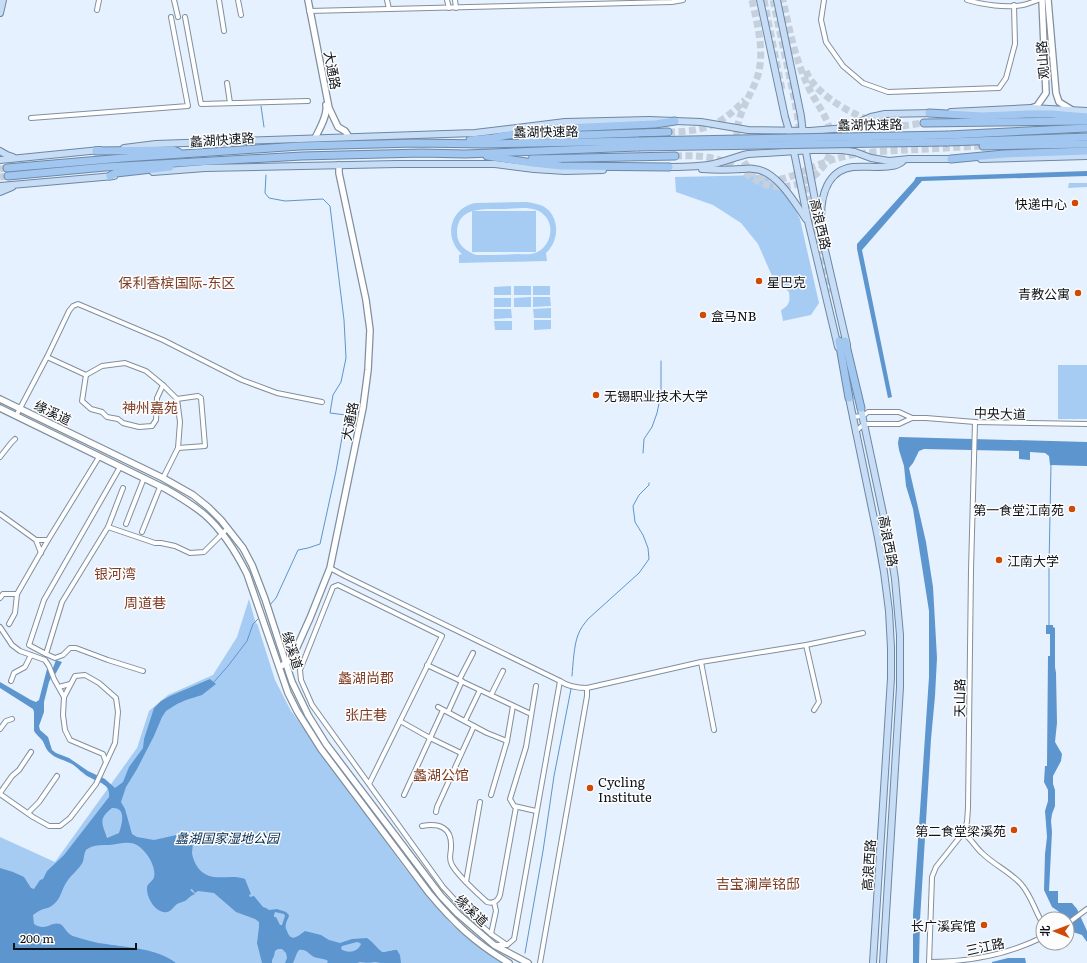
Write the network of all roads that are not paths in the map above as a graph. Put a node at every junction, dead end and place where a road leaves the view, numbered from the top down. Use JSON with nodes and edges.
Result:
{"nodes":[{"id":1,"x":99,"y":0,"type":"edge"},
{"id":2,"x":174,"y":0,"type":"edge"},
{"id":3,"x":219,"y":0,"type":"edge"},
{"id":4,"x":238,"y":0,"type":"edge"},
{"id":5,"x":307,"y":0,"type":"edge"},
{"id":6,"x":387,"y":0,"type":"edge"},
{"id":7,"x":447,"y":0,"type":"edge"},
{"id":8,"x":455,"y":0,"type":"edge"},
{"id":9,"x":526,"y":0,"type":"edge"},
{"id":10,"x":683,"y":0,"type":"edge"},
{"id":11,"x":760,"y":0,"type":"edge"},
{"id":12,"x":777,"y":0,"type":"edge"},
{"id":13,"x":824,"y":0,"type":"edge"},
{"id":14,"x":967,"y":0,"type":"edge"},
{"id":15,"x":1038,"y":0,"type":"edge"},
{"id":16,"x":1042,"y":0,"type":"edge"},
{"id":17,"x":1048,"y":0,"type":"edge"},
{"id":18,"x":1,"y":1,"type":"edge"},
{"id":19,"x":673,"y":1,"type":"edge"},
{"id":20,"x":603,"y":2,"type":"edge"},
{"id":21,"x":995,"y":2,"type":"edge"},
{"id":22,"x":527,"y":6,"type":"junction"},
{"id":23,"x":1014,"y":6,"type":"junction"},
{"id":24,"x":449,"y":8,"type":"junction"},
{"id":25,"x":456,"y":8,"type":"junction"},
{"id":26,"x":389,"y":9,"type":"junction"},
{"id":27,"x":98,"y":10,"type":"dead end"},
{"id":28,"x":309,"y":11,"type":"junction"},
{"id":29,"x":0,"y":13,"type":"edge"},
{"id":30,"x":241,"y":15,"type":"dead end"},
{"id":31,"x":170,"y":17,"type":"dead end"},
{"id":32,"x":178,"y":17,"type":"dead end"},
{"id":33,"x":186,"y":17,"type":"dead end"},
{"id":34,"x":224,"y":31,"type":"dead end"},
{"id":35,"x":227,"y":84,"type":"dead end"},
{"id":36,"x":308,"y":101,"type":"dead end"},
{"id":37,"x":230,"y":103,"type":"junction"},
{"id":38,"x":1031,"y":108,"type":"junction"},
{"id":39,"x":1072,"y":110,"type":"junction"},
{"id":40,"x":1087,"y":112,"type":"edge"},
{"id":41,"x":929,"y":113,"type":"junction"},
{"id":42,"x":1087,"y":117,"type":"edge"},
{"id":43,"x":31,"y":118,"type":"dead end"},
{"id":44,"x":675,"y":121,"type":"junction"},
{"id":45,"x":1087,"y":122,"type":"edge"},
{"id":46,"x":924,"y":123,"type":"tunnel mouth"},
{"id":47,"x":1087,"y":128,"type":"edge"},
{"id":48,"x":789,"y":131,"type":"junction"},
{"id":49,"x":802,"y":131,"type":"junction"},
{"id":50,"x":668,"y":132,"type":"tunnel mouth"},
{"id":51,"x":349,"y":137,"type":"junction"},
{"id":52,"x":1087,"y":137,"type":"edge"},
{"id":53,"x":314,"y":138,"type":"junction"},
{"id":54,"x":485,"y":138,"type":"junction"},
{"id":55,"x":947,"y":138,"type":"junction"},
{"id":56,"x":447,"y":143,"type":"junction"},
{"id":57,"x":639,"y":144,"type":"junction"},
{"id":58,"x":1087,"y":144,"type":"edge"},
{"id":59,"x":983,"y":146,"type":"tunnel mouth"},
{"id":60,"x":96,"y":150,"type":"junction"},
{"id":61,"x":0,"y":151,"type":"edge"},
{"id":62,"x":794,"y":151,"type":"junction"},
{"id":63,"x":805,"y":151,"type":"junction"},
{"id":64,"x":1087,"y":151,"type":"edge"},
{"id":65,"x":182,"y":154,"type":"junction"},
{"id":66,"x":465,"y":154,"type":"junction"},
{"id":67,"x":675,"y":156,"type":"tunnel mouth"},
{"id":68,"x":1087,"y":156,"type":"edge"},
{"id":69,"x":16,"y":158,"type":"junction"},
{"id":70,"x":504,"y":158,"type":"junction"},
{"id":71,"x":909,"y":159,"type":"junction"},
{"id":72,"x":950,"y":159,"type":"junction"},
{"id":73,"x":0,"y":160,"type":"edge"},
{"id":74,"x":196,"y":162,"type":"junction"},
{"id":75,"x":339,"y":165,"type":"junction"},
{"id":76,"x":669,"y":167,"type":"junction"},
{"id":77,"x":678,"y":167,"type":"junction"},
{"id":78,"x":7,"y":168,"type":"tunnel mouth"},
{"id":79,"x":8,"y":176,"type":"tunnel mouth"},
{"id":80,"x":110,"y":176,"type":"junction"},
{"id":81,"x":19,"y":184,"type":"junction"},
{"id":82,"x":0,"y":186,"type":"edge"},
{"id":83,"x":0,"y":192,"type":"edge"},
{"id":84,"x":808,"y":221,"type":"junction"},
{"id":85,"x":822,"y":237,"type":"junction"},
{"id":86,"x":47,"y":357,"type":"junction"},
{"id":87,"x":86,"y":375,"type":"junction"},
{"id":88,"x":163,"y":384,"type":"junction"},
{"id":89,"x":849,"y":398,"type":"junction"},
{"id":90,"x":0,"y":399,"type":"edge"},
{"id":91,"x":177,"y":399,"type":"junction"},
{"id":92,"x":322,"y":402,"type":"dead end"},
{"id":93,"x":0,"y":408,"type":"edge"},
{"id":94,"x":861,"y":408,"type":"junction"},
{"id":95,"x":20,"y":409,"type":"junction"},
{"id":96,"x":16,"y":416,"type":"junction"},
{"id":97,"x":863,"y":416,"type":"junction"},
{"id":98,"x":852,"y":418,"type":"junction"},
{"id":99,"x":912,"y":418,"type":"junction"},
{"id":100,"x":975,"y":422,"type":"junction"},
{"id":101,"x":864,"y":424,"type":"junction"},
{"id":102,"x":1087,"y":424,"type":"edge"},
{"id":103,"x":856,"y":432,"type":"junction"},
{"id":104,"x":15,"y":439,"type":"dead end"},
{"id":105,"x":178,"y":448,"type":"junction"},
{"id":106,"x":0,"y":457,"type":"edge"},
{"id":107,"x":99,"y":457,"type":"junction"},
{"id":108,"x":120,"y":467,"type":"junction"},
{"id":109,"x":144,"y":478,"type":"junction"},
{"id":110,"x":163,"y":478,"type":"junction"},
{"id":111,"x":160,"y":487,"type":"junction"},
{"id":112,"x":123,"y":488,"type":"dead end"},
{"id":113,"x":0,"y":514,"type":"edge"},
{"id":114,"x":126,"y":524,"type":"dead end"},
{"id":115,"x":108,"y":527,"type":"junction"},
{"id":116,"x":228,"y":528,"type":"junction"},
{"id":117,"x":142,"y":532,"type":"dead end"},
{"id":118,"x":223,"y":534,"type":"junction"},
{"id":119,"x":36,"y":540,"type":"junction"},
{"id":120,"x":48,"y":540,"type":"junction"},
{"id":121,"x":41,"y":553,"type":"junction"},
{"id":122,"x":330,"y":568,"type":"junction"},
{"id":123,"x":1,"y":594,"type":"edge"},
{"id":124,"x":17,"y":594,"type":"junction"},
{"id":125,"x":9,"y":624,"type":"dead end"},
{"id":126,"x":0,"y":627,"type":"edge"},
{"id":127,"x":863,"y":633,"type":"dead end"},
{"id":128,"x":806,"y":645,"type":"junction"},
{"id":129,"x":473,"y":653,"type":"dead end"},
{"id":130,"x":46,"y":654,"type":"junction"},
{"id":131,"x":31,"y":655,"type":"junction"},
{"id":132,"x":702,"y":662,"type":"junction"},
{"id":133,"x":286,"y":664,"type":"junction"},
{"id":134,"x":428,"y":664,"type":"junction"},
{"id":135,"x":279,"y":668,"type":"junction"},
{"id":136,"x":143,"y":671,"type":"dead end"},
{"id":137,"x":503,"y":671,"type":"dead end"},
{"id":138,"x":461,"y":680,"type":"junction"},
{"id":139,"x":11,"y":681,"type":"dead end"},
{"id":140,"x":560,"y":681,"type":"junction"},
{"id":141,"x":70,"y":684,"type":"junction"},
{"id":142,"x":536,"y":686,"type":"dead end"},
{"id":143,"x":59,"y":687,"type":"junction"},
{"id":144,"x":587,"y":688,"type":"junction"},
{"id":145,"x":480,"y":690,"type":"junction"},
{"id":146,"x":491,"y":695,"type":"junction"},
{"id":147,"x":64,"y":697,"type":"junction"},
{"id":148,"x":514,"y":706,"type":"junction"},
{"id":149,"x":438,"y":707,"type":"dead end"},
{"id":150,"x":443,"y":710,"type":"junction"},
{"id":151,"x":814,"y":710,"type":"dead end"},
{"id":152,"x":448,"y":712,"type":"junction"},
{"id":153,"x":531,"y":714,"type":"junction"},
{"id":154,"x":12,"y":719,"type":"dead end"},
{"id":155,"x":400,"y":721,"type":"junction"},
{"id":156,"x":466,"y":721,"type":"junction"},
{"id":157,"x":474,"y":726,"type":"junction"},
{"id":158,"x":0,"y":729,"type":"edge"},
{"id":159,"x":714,"y":730,"type":"dead end"},
{"id":160,"x":430,"y":738,"type":"junction"},
{"id":161,"x":507,"y":741,"type":"junction"},
{"id":162,"x":31,"y":752,"type":"dead end"},
{"id":163,"x":111,"y":752,"type":"junction"},
{"id":164,"x":461,"y":753,"type":"junction"},
{"id":165,"x":103,"y":754,"type":"junction"},
{"id":166,"x":106,"y":762,"type":"junction"},
{"id":167,"x":57,"y":776,"type":"dead end"},
{"id":168,"x":369,"y":784,"type":"junction"},
{"id":169,"x":0,"y":794,"type":"edge"},
{"id":170,"x":404,"y":795,"type":"dead end"},
{"id":171,"x":491,"y":795,"type":"dead end"},
{"id":172,"x":480,"y":802,"type":"dead end"},
{"id":173,"x":516,"y":807,"type":"junction"},
{"id":174,"x":536,"y":811,"type":"junction"},
{"id":175,"x":436,"y":812,"type":"dead end"},
{"id":176,"x":28,"y":813,"type":"junction"},
{"id":177,"x":422,"y":826,"type":"dead end"},
{"id":178,"x":963,"y":833,"type":"junction"},
{"id":179,"x":466,"y":882,"type":"junction"},
{"id":180,"x":494,"y":902,"type":"junction"},
{"id":181,"x":1087,"y":909,"type":"edge"},
{"id":182,"x":1036,"y":911,"type":"edge"},
{"id":183,"x":1075,"y":918,"type":"edge"},
{"id":184,"x":491,"y":934,"type":"junction"},
{"id":185,"x":1035,"y":942,"type":"edge"},
{"id":186,"x":494,"y":945,"type":"junction"},
{"id":187,"x":507,"y":945,"type":"junction"},
{"id":188,"x":929,"y":962,"type":"edge"},
{"id":189,"x":510,"y":963,"type":"edge"},
{"id":190,"x":528,"y":963,"type":"edge"},
{"id":191,"x":540,"y":963,"type":"edge"},
{"id":192,"x":873,"y":963,"type":"edge"},
{"id":193,"x":883,"y":963,"type":"edge"}],
"edges":[{"from":1,"to":27,"type":"street"},
{"from":2,"to":32,"type":"street"},
{"from":3,"to":34,"type":"street"},
{"from":4,"to":30,"type":"street"},
{"from":5,"to":28,"type":"main road","name":"大通路"},
{"from":6,"to":26,"type":"street"},
{"from":7,"to":24,"type":"street"},
{"from":8,"to":25,"type":"street"},
{"from":9,"to":22,"type":"street"},
{"from":10,"to":19,"type":"street"},
{"from":11,"to":48,"type":"main road","name":"高浪西路"},
{"from":12,"to":49,"type":"main road","name":"高浪西路"},
{"from":13,"to":23,"type":"street"},
{"from":14,"to":21,"type":"street"},
{"from":15,"to":23,"type":"street"},
{"from":16,"to":38,"type":"main road","name":"观山路"},
{"from":17,"to":39,"type":"main road","name":"观山路"},
{"from":18,"to":29,"type":"main road"},
{"from":19,"to":20,"type":"street"},
{"from":20,"to":22,"type":"street"},
{"from":21,"to":23,"type":"street"},
{"from":22,"to":25,"type":"street"},
{"from":24,"to":25,"type":"street"},
{"from":24,"to":26,"type":"street"},
{"from":26,"to":28,"type":"street"},
{"from":28,"to":51,"type":"main road","name":"大通路"},
{"from":28,"to":53,"type":"main road","name":"大通路"},
{"from":31,"to":43,"type":"street"},
{"from":33,"to":37,"type":"street"},
{"from":35,"to":37,"type":"street"},
{"from":36,"to":37,"type":"street"},
{"from":38,"to":39,"type":"main road"},
{"from":38,"to":41,"type":"main road"},
{"from":39,"to":40,"type":"main road"},
{"from":41,"to":42,"type":"highway"},
{"from":41,"to":49,"type":"main road"},
{"from":44,"to":48,"type":"main road"},
{"from":44,"to":51,"type":"main road"},
{"from":44,"to":54,"type":"highway"},
{"from":45,"to":46,"type":"highway"},
{"from":47,"to":55,"type":"highway","name":"蠡湖快速路"},
{"from":48,"to":49,"type":"main road"},
{"from":48,"to":62,"type":"main road","name":"高浪西路"},
{"from":49,"to":63,"type":"main road","name":"高浪西路"},
{"from":50,"to":54,"type":"highway"},
{"from":51,"to":53,"type":"main road"},
{"from":52,"to":55,"type":"highway","name":"蠡湖快速路"},
{"from":53,"to":60,"type":"main road"},
{"from":54,"to":56,"type":"highway"},
{"from":55,"to":57,"type":"highway","name":"蠡湖快速路","bridge":true},
{"from":56,"to":57,"type":"highway","name":"蠡湖快速路"},
{"from":56,"to":65,"type":"highway","name":"蠡湖快速路"},
{"from":57,"to":66,"type":"highway","name":"蠡湖快速路"},
{"from":58,"to":59,"type":"highway"},
{"from":60,"to":65,"type":"highway"},
{"from":60,"to":69,"type":"main road"},
{"from":61,"to":69,"type":"main road"},
{"from":62,"to":63,"type":"main road"},
{"from":62,"to":77,"type":"main road"},
{"from":62,"to":84,"type":"main road","name":"高浪西路"},
{"from":63,"to":71,"type":"main road"},
{"from":63,"to":85,"type":"main road","name":"高浪西路"},
{"from":64,"to":72,"type":"highway"},
{"from":65,"to":78,"type":"highway","name":"蠡湖快速路"},
{"from":66,"to":70,"type":"highway"},
{"from":66,"to":74,"type":"highway","name":"蠡湖快速路"},
{"from":67,"to":70,"type":"highway"},
{"from":68,"to":72,"type":"main road"},
{"from":69,"to":73,"type":"main road"},
{"from":70,"to":76,"type":"highway"},
{"from":71,"to":72,"type":"main road"},
{"from":71,"to":85,"type":"main road"},
{"from":74,"to":79,"type":"highway","name":"蠡湖快速路"},
{"from":74,"to":80,"type":"highway"},
{"from":75,"to":76,"type":"main road"},
{"from":75,"to":80,"type":"main road"},
{"from":75,"to":122,"type":"main road","name":"大通路"},
{"from":76,"to":77,"type":"main road"},
{"from":77,"to":84,"type":"main road"},
{"from":80,"to":81,"type":"main road"},
{"from":81,"to":82,"type":"main road"},
{"from":81,"to":83,"type":"main road"},
{"from":84,"to":89,"type":"main road","name":"高浪西路"},
{"from":85,"to":94,"type":"main road","name":"高浪西路"},
{"from":86,"to":87,"type":"street"},
{"from":86,"to":92,"type":"street"},
{"from":86,"to":95,"type":"street"},
{"from":87,"to":88,"type":"street"},
{"from":87,"to":88,"type":"street"},
{"from":88,"to":91,"type":"street"},
{"from":89,"to":94,"type":"highway"},
{"from":89,"to":98,"type":"main road","name":"高浪西路"},
{"from":90,"to":95,"type":"main road","name":"缘溪道"},
{"from":91,"to":105,"type":"street"},
{"from":91,"to":105,"type":"street"},
{"from":93,"to":96,"type":"main road","name":"缘溪道"},
{"from":94,"to":97,"type":"main road","name":"高浪西路"},
{"from":95,"to":96,"type":"street"},
{"from":95,"to":110,"type":"main road","name":"缘溪道"},
{"from":96,"to":107,"type":"main road","name":"缘溪道"},
{"from":97,"to":98,"type":"street"},
{"from":97,"to":99,"type":"street"},
{"from":97,"to":101,"type":"main road","name":"高浪西路"},
{"from":98,"to":103,"type":"main road","name":"高浪西路"},
{"from":99,"to":100,"type":"street","name":"中央大道"},
{"from":99,"to":101,"type":"street"},
{"from":100,"to":102,"type":"street","name":"中央大道"},
{"from":100,"to":178,"type":"street","name":"天山路"},
{"from":101,"to":103,"type":"street"},
{"from":101,"to":193,"type":"main road","name":"高浪西路"},
{"from":103,"to":192,"type":"main road","name":"高浪西路"},
{"from":104,"to":106,"type":"street"},
{"from":105,"to":110,"type":"street"},
{"from":107,"to":108,"type":"main road","name":"缘溪道"},
{"from":107,"to":120,"type":"street"},
{"from":108,"to":109,"type":"main road","name":"缘溪道"},
{"from":108,"to":130,"type":"street"},
{"from":109,"to":111,"type":"main road","name":"缘溪道"},
{"from":109,"to":114,"type":"street"},
{"from":110,"to":116,"type":"main road","name":"缘溪道"},
{"from":111,"to":117,"type":"street"},
{"from":111,"to":118,"type":"main road","name":"缘溪道"},
{"from":112,"to":115,"type":"street"},
{"from":113,"to":119,"type":"street"},
{"from":115,"to":118,"type":"street"},
{"from":115,"to":130,"type":"street"},
{"from":116,"to":118,"type":"street"},
{"from":116,"to":133,"type":"main road","name":"缘溪道"},
{"from":118,"to":135,"type":"main road","name":"缘溪道"},
{"from":119,"to":120,"type":"street"},
{"from":119,"to":121,"type":"street"},
{"from":120,"to":121,"type":"street"},
{"from":121,"to":124,"type":"street"},
{"from":122,"to":133,"type":"main road","name":"大通路"},
{"from":122,"to":140,"type":"street"},
{"from":123,"to":124,"type":"street"},
{"from":124,"to":125,"type":"street"},
{"from":126,"to":131,"type":"street"},
{"from":127,"to":128,"type":"street"},
{"from":128,"to":132,"type":"street"},
{"from":128,"to":151,"type":"street"},
{"from":129,"to":138,"type":"street"},
{"from":130,"to":136,"type":"street"},
{"from":131,"to":139,"type":"street"},
{"from":131,"to":143,"type":"street"},
{"from":132,"to":144,"type":"street"},
{"from":132,"to":159,"type":"street"},
{"from":133,"to":135,"type":"main road","name":"大通路"},
{"from":133,"to":186,"type":"main road","name":"缘溪道"},
{"from":134,"to":138,"type":"street"},
{"from":134,"to":155,"type":"street"},
{"from":134,"to":168,"type":"street"},
{"from":135,"to":189,"type":"main road","name":"缘溪道"},
{"from":137,"to":146,"type":"street"},
{"from":138,"to":145,"type":"street"},
{"from":138,"to":152,"type":"street"},
{"from":140,"to":144,"type":"street"},
{"from":140,"to":174,"type":"street"},
{"from":141,"to":143,"type":"street"},
{"from":141,"to":147,"type":"street"},
{"from":141,"to":163,"type":"street"},
{"from":142,"to":153,"type":"street"},
{"from":143,"to":147,"type":"street"},
{"from":144,"to":191,"type":"street"},
{"from":145,"to":146,"type":"street"},
{"from":145,"to":156,"type":"street"},
{"from":146,"to":148,"type":"street"},
{"from":147,"to":165,"type":"street"},
{"from":148,"to":153,"type":"street"},
{"from":148,"to":161,"type":"street"},
{"from":149,"to":150,"type":"street"},
{"from":150,"to":152,"type":"street"},
{"from":150,"to":160,"type":"street"},
{"from":152,"to":156,"type":"street"},
{"from":153,"to":173,"type":"street"},
{"from":154,"to":158,"type":"street"},
{"from":155,"to":160,"type":"street"},
{"from":155,"to":168,"type":"street"},
{"from":156,"to":157,"type":"street"},
{"from":157,"to":161,"type":"street"},
{"from":157,"to":164,"type":"street"},
{"from":160,"to":164,"type":"street"},
{"from":160,"to":170,"type":"street"},
{"from":161,"to":171,"type":"street"},
{"from":162,"to":169,"type":"street"},
{"from":163,"to":165,"type":"street"},
{"from":163,"to":166,"type":"street"},
{"from":164,"to":175,"type":"street"},
{"from":165,"to":166,"type":"street"},
{"from":166,"to":176,"type":"street"},
{"from":167,"to":176,"type":"street"},
{"from":168,"to":184,"type":"street"},
{"from":169,"to":176,"type":"street"},
{"from":172,"to":179,"type":"street"},
{"from":173,"to":174,"type":"street"},
{"from":173,"to":180,"type":"street"},
{"from":174,"to":187,"type":"street"},
{"from":177,"to":179,"type":"street"},
{"from":178,"to":182,"type":"street"},
{"from":178,"to":188,"type":"street","name":"天山路"},
{"from":179,"to":180,"type":"street"},
{"from":180,"to":184,"type":"street"},
{"from":181,"to":183,"type":"street"},
{"from":184,"to":187,"type":"street"},
{"from":185,"to":188,"type":"street","name":"三江路"},
{"from":186,"to":187,"type":"street"},
{"from":186,"to":190,"type":"main road","name":"缘溪道"}]}
